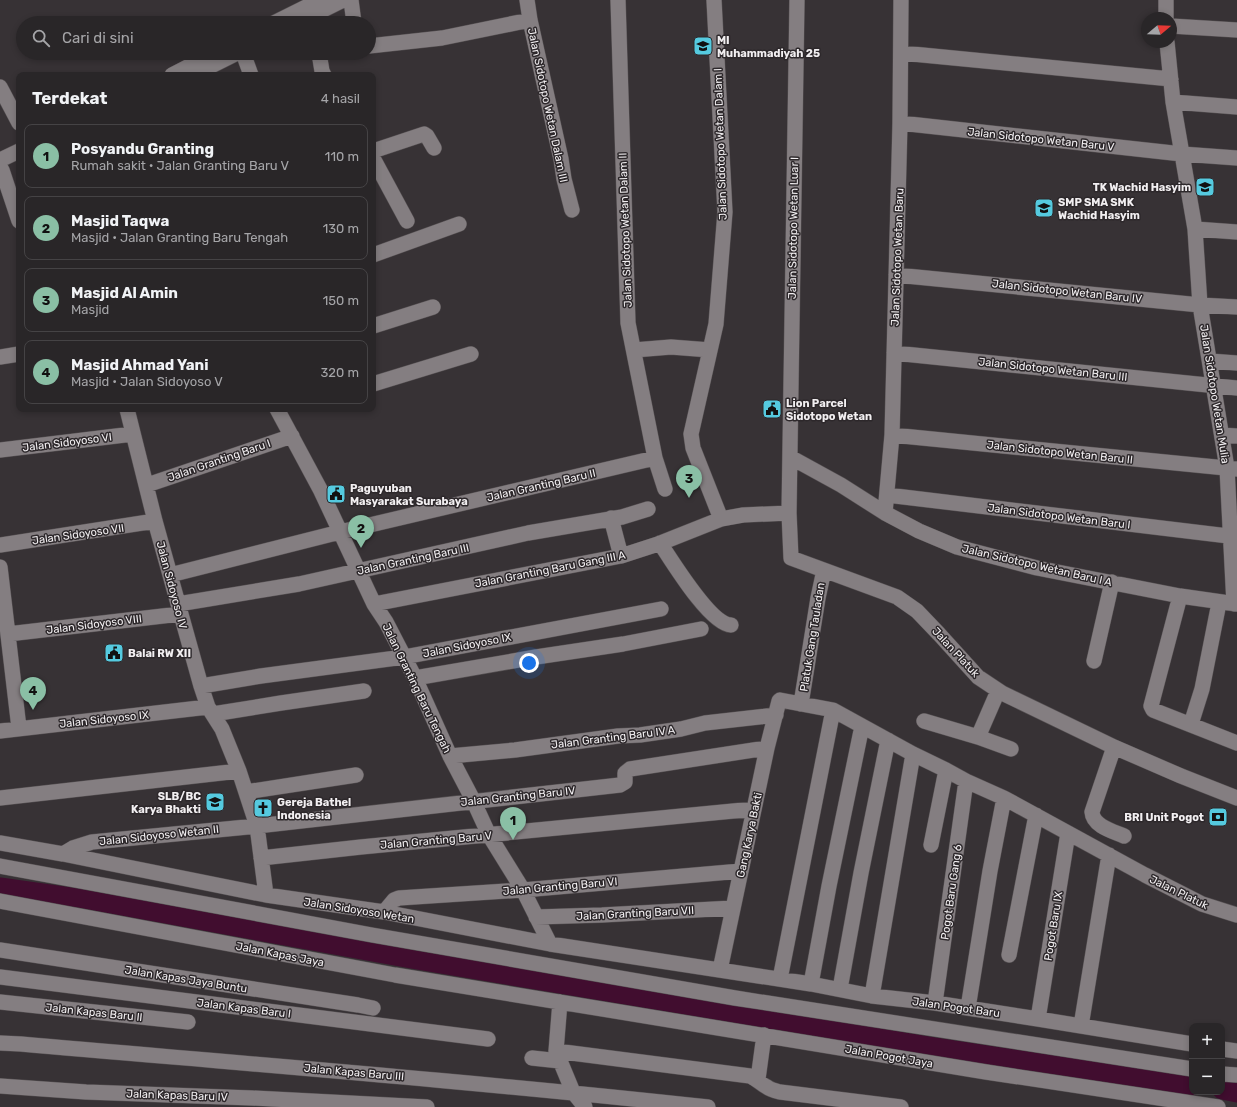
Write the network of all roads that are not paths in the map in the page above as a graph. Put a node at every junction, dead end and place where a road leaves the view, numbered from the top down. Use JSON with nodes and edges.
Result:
{"nodes":[{"id":1,"x":342,"y":0,"type":"edge"},
{"id":2,"x":351,"y":0,"type":"edge"},
{"id":3,"x":527,"y":0,"type":"edge"},
{"id":4,"x":618,"y":0,"type":"edge"},
{"id":5,"x":714,"y":0,"type":"edge"},
{"id":6,"x":797,"y":0,"type":"edge"},
{"id":7,"x":901,"y":0,"type":"edge"},
{"id":8,"x":1166,"y":0,"type":"edge"},
{"id":9,"x":313,"y":9,"type":"edge"},
{"id":10,"x":1166,"y":12,"type":"edge"},
{"id":11,"x":294,"y":16,"type":"edge"},
{"id":12,"x":305,"y":16,"type":"edge"},
{"id":13,"x":353,"y":16,"type":"edge"},
{"id":14,"x":530,"y":20,"type":"junction"},
{"id":15,"x":1177,"y":26,"type":"edge"},
{"id":16,"x":1237,"y":30,"type":"edge"},
{"id":17,"x":376,"y":45,"type":"edge"},
{"id":18,"x":1168,"y":48,"type":"edge"},
{"id":19,"x":902,"y":53,"type":"junction"},
{"id":20,"x":201,"y":60,"type":"edge"},
{"id":21,"x":223,"y":60,"type":"edge"},
{"id":22,"x":245,"y":60,"type":"edge"},
{"id":23,"x":320,"y":60,"type":"edge"},
{"id":24,"x":178,"y":72,"type":"edge"},
{"id":25,"x":199,"y":72,"type":"edge"},
{"id":26,"x":250,"y":72,"type":"edge"},
{"id":27,"x":322,"y":72,"type":"edge"},
{"id":28,"x":1171,"y":78,"type":"junction"},
{"id":29,"x":0,"y":87,"type":"edge"},
{"id":30,"x":1173,"y":102,"type":"junction"},
{"id":31,"x":1237,"y":107,"type":"edge"},
{"id":32,"x":16,"y":117,"type":"edge"},
{"id":33,"x":900,"y":123,"type":"junction"},
{"id":34,"x":434,"y":148,"type":"dead end"},
{"id":35,"x":376,"y":150,"type":"edge"},
{"id":36,"x":16,"y":154,"type":"edge"},
{"id":37,"x":1182,"y":154,"type":"junction"},
{"id":38,"x":1237,"y":158,"type":"edge"},
{"id":39,"x":16,"y":163,"type":"edge"},
{"id":40,"x":376,"y":164,"type":"edge"},
{"id":41,"x":1,"y":167,"type":"edge"},
{"id":42,"x":572,"y":210,"type":"dead end"},
{"id":43,"x":16,"y":212,"type":"edge"},
{"id":44,"x":407,"y":222,"type":"dead end"},
{"id":45,"x":459,"y":224,"type":"dead end"},
{"id":46,"x":1195,"y":229,"type":"junction"},
{"id":47,"x":1237,"y":232,"type":"edge"},
{"id":48,"x":376,"y":255,"type":"edge"},
{"id":49,"x":896,"y":275,"type":"junction"},
{"id":50,"x":1200,"y":305,"type":"junction"},
{"id":51,"x":433,"y":307,"type":"dead end"},
{"id":52,"x":1237,"y":307,"type":"edge"},
{"id":53,"x":376,"y":325,"type":"edge"},
{"id":54,"x":634,"y":350,"type":"junction"},
{"id":55,"x":710,"y":350,"type":"junction"},
{"id":56,"x":894,"y":353,"type":"junction"},
{"id":57,"x":16,"y":354,"type":"edge"},
{"id":58,"x":471,"y":354,"type":"dead end"},
{"id":59,"x":0,"y":357,"type":"edge"},
{"id":60,"x":1210,"y":361,"type":"junction"},
{"id":61,"x":1237,"y":363,"type":"edge"},
{"id":62,"x":376,"y":383,"type":"edge"},
{"id":63,"x":1212,"y":385,"type":"junction"},
{"id":64,"x":1237,"y":388,"type":"edge"},
{"id":65,"x":129,"y":412,"type":"edge"},
{"id":66,"x":282,"y":412,"type":"edge"},
{"id":67,"x":133,"y":434,"type":"junction"},
{"id":68,"x":892,"y":435,"type":"junction"},
{"id":69,"x":1230,"y":435,"type":"edge"},
{"id":70,"x":292,"y":436,"type":"junction"},
{"id":71,"x":0,"y":450,"type":"edge"},
{"id":72,"x":790,"y":457,"type":"junction"},
{"id":73,"x":655,"y":458,"type":"junction"},
{"id":74,"x":1232,"y":468,"type":"edge"},
{"id":75,"x":147,"y":485,"type":"junction"},
{"id":76,"x":665,"y":489,"type":"dead end"},
{"id":77,"x":887,"y":495,"type":"junction"},
{"id":78,"x":648,"y":509,"type":"dead end"},
{"id":79,"x":789,"y":513,"type":"junction"},
{"id":80,"x":885,"y":513,"type":"junction"},
{"id":81,"x":611,"y":518,"type":"junction"},
{"id":82,"x":721,"y":519,"type":"junction"},
{"id":83,"x":155,"y":522,"type":"junction"},
{"id":84,"x":340,"y":532,"type":"junction"},
{"id":85,"x":1234,"y":537,"type":"edge"},
{"id":86,"x":660,"y":543,"type":"junction"},
{"id":87,"x":0,"y":545,"type":"edge"},
{"id":88,"x":621,"y":556,"type":"junction"},
{"id":89,"x":0,"y":567,"type":"edge"},
{"id":90,"x":824,"y":570,"type":"junction"},
{"id":91,"x":358,"y":571,"type":"junction"},
{"id":92,"x":170,"y":575,"type":"junction"},
{"id":93,"x":1112,"y":582,"type":"junction"},
{"id":94,"x":1180,"y":596,"type":"junction"},
{"id":95,"x":374,"y":604,"type":"junction"},
{"id":96,"x":1230,"y":604,"type":"edge"},
{"id":97,"x":179,"y":609,"type":"junction"},
{"id":98,"x":661,"y":609,"type":"dead end"},
{"id":99,"x":731,"y":625,"type":"dead end"},
{"id":100,"x":701,"y":629,"type":"dead end"},
{"id":101,"x":8,"y":634,"type":"junction"},
{"id":102,"x":404,"y":657,"type":"junction"},
{"id":103,"x":1094,"y":661,"type":"dead end"},
{"id":104,"x":415,"y":678,"type":"junction"},
{"id":105,"x":200,"y":686,"type":"junction"},
{"id":106,"x":364,"y":691,"type":"dead end"},
{"id":107,"x":998,"y":691,"type":"junction"},
{"id":108,"x":801,"y":704,"type":"junction"},
{"id":109,"x":777,"y":707,"type":"junction"},
{"id":110,"x":833,"y":710,"type":"junction"},
{"id":111,"x":210,"y":711,"type":"junction"},
{"id":112,"x":924,"y":721,"type":"dead end"},
{"id":113,"x":1191,"y":724,"type":"junction"},
{"id":114,"x":862,"y":726,"type":"junction"},
{"id":115,"x":19,"y":728,"type":"junction"},
{"id":116,"x":0,"y":731,"type":"edge"},
{"id":117,"x":978,"y":737,"type":"junction"},
{"id":118,"x":888,"y":740,"type":"junction"},
{"id":119,"x":1237,"y":743,"type":"edge"},
{"id":120,"x":767,"y":748,"type":"junction"},
{"id":121,"x":1114,"y":748,"type":"junction"},
{"id":122,"x":1011,"y":749,"type":"dead end"},
{"id":123,"x":913,"y":754,"type":"junction"},
{"id":124,"x":450,"y":756,"type":"junction"},
{"id":125,"x":946,"y":770,"type":"junction"},
{"id":126,"x":239,"y":771,"type":"junction"},
{"id":127,"x":356,"y":775,"type":"dead end"},
{"id":128,"x":966,"y":781,"type":"junction"},
{"id":129,"x":246,"y":792,"type":"junction"},
{"id":130,"x":0,"y":798,"type":"edge"},
{"id":131,"x":1004,"y":798,"type":"junction"},
{"id":132,"x":1237,"y":798,"type":"edge"},
{"id":133,"x":473,"y":800,"type":"junction"},
{"id":134,"x":754,"y":809,"type":"junction"},
{"id":135,"x":1036,"y":815,"type":"junction"},
{"id":136,"x":257,"y":826,"type":"junction"},
{"id":137,"x":1068,"y":833,"type":"junction"},
{"id":138,"x":489,"y":835,"type":"junction"},
{"id":139,"x":1124,"y":836,"type":"dead end"},
{"id":140,"x":0,"y":843,"type":"edge"},
{"id":141,"x":931,"y":845,"type":"dead end"},
{"id":142,"x":63,"y":854,"type":"junction"},
{"id":143,"x":1109,"y":855,"type":"junction"},
{"id":144,"x":261,"y":858,"type":"junction"},
{"id":145,"x":0,"y":866,"type":"edge"},
{"id":146,"x":741,"y":871,"type":"junction"},
{"id":147,"x":523,"y":890,"type":"junction"},
{"id":148,"x":266,"y":895,"type":"junction"},
{"id":149,"x":0,"y":901,"type":"edge"},
{"id":150,"x":733,"y":908,"type":"junction"},
{"id":151,"x":384,"y":912,"type":"junction"},
{"id":152,"x":1237,"y":915,"type":"edge"},
{"id":153,"x":536,"y":917,"type":"junction"},
{"id":154,"x":550,"y":944,"type":"junction"},
{"id":155,"x":0,"y":950,"type":"edge"},
{"id":156,"x":1010,"y":955,"type":"dead end"},
{"id":157,"x":720,"y":970,"type":"junction"},
{"id":158,"x":0,"y":977,"type":"edge"},
{"id":159,"x":780,"y":979,"type":"junction"},
{"id":160,"x":811,"y":984,"type":"junction"},
{"id":161,"x":840,"y":989,"type":"junction"},
{"id":162,"x":872,"y":996,"type":"junction"},
{"id":163,"x":0,"y":1002,"type":"edge"},
{"id":164,"x":560,"y":1002,"type":"junction"},
{"id":165,"x":935,"y":1003,"type":"junction"},
{"id":166,"x":372,"y":1008,"type":"dead end"},
{"id":167,"x":968,"y":1008,"type":"junction"},
{"id":168,"x":1038,"y":1019,"type":"junction"},
{"id":169,"x":188,"y":1022,"type":"dead end"},
{"id":170,"x":1081,"y":1026,"type":"junction"},
{"id":171,"x":764,"y":1035,"type":"junction"},
{"id":172,"x":488,"y":1039,"type":"dead end"},
{"id":173,"x":0,"y":1043,"type":"edge"},
{"id":174,"x":1189,"y":1044,"type":"edge"},
{"id":175,"x":1225,"y":1049,"type":"edge"},
{"id":176,"x":1237,"y":1051,"type":"edge"},
{"id":177,"x":558,"y":1056,"type":"junction"},
{"id":178,"x":532,"y":1058,"type":"dead end"},
{"id":179,"x":1189,"y":1069,"type":"edge"},
{"id":180,"x":1225,"y":1074,"type":"edge"},
{"id":181,"x":1237,"y":1076,"type":"edge"},
{"id":182,"x":758,"y":1079,"type":"junction"},
{"id":183,"x":0,"y":1086,"type":"edge"},
{"id":184,"x":573,"y":1092,"type":"junction"},
{"id":185,"x":426,"y":1107,"type":"edge"},
{"id":186,"x":585,"y":1107,"type":"edge"},
{"id":187,"x":708,"y":1107,"type":"edge"},
{"id":188,"x":901,"y":1107,"type":"edge"},
{"id":189,"x":1218,"y":1107,"type":"edge"}],
"edges":[{"from":1,"to":9,"type":"street"},
{"from":2,"to":13,"type":"street"},
{"from":3,"to":14,"type":"street","name":"Jalan Sidotopo Wetan Dalam III"},
{"from":4,"to":54,"type":"street","name":"Jalan Sidotopo Wetan Dalam II"},
{"from":5,"to":55,"type":"street","name":"Jalan Sidotopo Wetan Dalam I"},
{"from":6,"to":72,"type":"street","name":"Jalan Sidotopo Wetan Luar I"},
{"from":7,"to":19,"type":"street","name":"Jalan Sidotopo Wetan Baru"},
{"from":8,"to":10,"type":"street"},
{"from":9,"to":11,"type":"street"},
{"from":9,"to":12,"type":"street"},
{"from":14,"to":17,"type":"street"},
{"from":14,"to":42,"type":"street","name":"Jalan Sidotopo Wetan Dalam III"},
{"from":15,"to":16,"type":"street"},
{"from":18,"to":28,"type":"street","name":"Jalan Sidotopo Wetan Mulia"},
{"from":19,"to":28,"type":"street"},
{"from":19,"to":33,"type":"street","name":"Jalan Sidotopo Wetan Baru"},
{"from":20,"to":24,"type":"street"},
{"from":21,"to":25,"type":"street"},
{"from":22,"to":26,"type":"street"},
{"from":23,"to":27,"type":"street"},
{"from":28,"to":30,"type":"street","name":"Jalan Sidotopo Wetan Mulia"},
{"from":29,"to":32,"type":"street"},
{"from":30,"to":31,"type":"street"},
{"from":30,"to":37,"type":"street","name":"Jalan Sidotopo Wetan Mulia"},
{"from":33,"to":37,"type":"street","name":"Jalan Sidotopo Wetan Baru V"},
{"from":33,"to":49,"type":"street","name":"Jalan Sidotopo Wetan Baru"},
{"from":34,"to":35,"type":"street"},
{"from":36,"to":41,"type":"street"},
{"from":37,"to":38,"type":"street","name":"Jalan Sidotopo Wetan Baru V"},
{"from":37,"to":46,"type":"street","name":"Jalan Sidotopo Wetan Mulia"},
{"from":39,"to":41,"type":"street"},
{"from":40,"to":44,"type":"street"},
{"from":41,"to":43,"type":"street"},
{"from":45,"to":48,"type":"street"},
{"from":46,"to":47,"type":"street"},
{"from":46,"to":50,"type":"street","name":"Jalan Sidotopo Wetan Mulia"},
{"from":49,"to":50,"type":"street","name":"Jalan Sidotopo Wetan Baru IV"},
{"from":49,"to":56,"type":"street","name":"Jalan Sidotopo Wetan Baru"},
{"from":50,"to":52,"type":"street","name":"Jalan Sidotopo Wetan Baru IV"},
{"from":50,"to":60,"type":"street","name":"Jalan Sidotopo Wetan Mulia"},
{"from":51,"to":53,"type":"street"},
{"from":54,"to":55,"type":"street"},
{"from":54,"to":73,"type":"street","name":"Jalan Sidotopo Wetan Dalam II"},
{"from":55,"to":82,"type":"street","name":"Jalan Sidotopo Wetan Dalam I"},
{"from":56,"to":63,"type":"street","name":"Jalan Sidotopo Wetan Baru III"},
{"from":56,"to":68,"type":"street","name":"Jalan Sidotopo Wetan Baru"},
{"from":57,"to":59,"type":"street"},
{"from":58,"to":62,"type":"street"},
{"from":60,"to":61,"type":"street"},
{"from":60,"to":63,"type":"street","name":"Jalan Sidotopo Wetan Mulia"},
{"from":63,"to":64,"type":"street","name":"Jalan Sidotopo Wetan Baru III"},
{"from":63,"to":69,"type":"street","name":"Jalan Sidotopo Wetan Mulia"},
{"from":65,"to":67,"type":"street","name":"Jalan Sidoyoso IV"},
{"from":66,"to":70,"type":"street","name":"Jalan Granting Baru Tengah"},
{"from":67,"to":71,"type":"street","name":"Jalan Sidoyoso VI"},
{"from":67,"to":75,"type":"street","name":"Jalan Sidoyoso IV"},
{"from":68,"to":74,"type":"street","name":"Jalan Sidotopo Wetan Baru II"},
{"from":68,"to":77,"type":"street","name":"Jalan Sidotopo Wetan Baru"},
{"from":69,"to":74,"type":"street","name":"Jalan Sidotopo Wetan Mulia"},
{"from":70,"to":75,"type":"street","name":"Jalan Granting Baru I"},
{"from":70,"to":84,"type":"street","name":"Jalan Granting Baru Tengah"},
{"from":72,"to":79,"type":"street","name":"Jalan Platuk"},
{"from":72,"to":80,"type":"street","name":"Jalan Sidotopo Wetan Baru I A"},
{"from":73,"to":76,"type":"street","name":"Jalan Sidotopo Wetan Dalam II"},
{"from":73,"to":84,"type":"street","name":"Jalan Granting Baru II"},
{"from":74,"to":85,"type":"street","name":"Jalan Sidotopo Wetan Mulia"},
{"from":75,"to":83,"type":"street","name":"Jalan Sidoyoso IV"},
{"from":77,"to":80,"type":"street","name":"Jalan Sidotopo Wetan Baru"},
{"from":77,"to":85,"type":"street","name":"Jalan Sidotopo Wetan Baru I"},
{"from":78,"to":81,"type":"street","name":"Jalan Granting Baru III"},
{"from":79,"to":82,"type":"street","name":"Jalan Granting Baru Gang III A"},
{"from":79,"to":90,"type":"street","name":"Jalan Platuk"},
{"from":80,"to":93,"type":"street","name":"Jalan Sidotopo Wetan Baru I A"},
{"from":81,"to":88,"type":"street"},
{"from":81,"to":91,"type":"street","name":"Jalan Granting Baru III"},
{"from":82,"to":86,"type":"street","name":"Jalan Granting Baru Gang III A"},
{"from":83,"to":87,"type":"street","name":"Jalan Sidoyoso VII"},
{"from":83,"to":92,"type":"street","name":"Jalan Sidoyoso IV"},
{"from":84,"to":91,"type":"street","name":"Jalan Granting Baru Tengah"},
{"from":84,"to":92,"type":"street","name":"Jalan Granting Baru II"},
{"from":85,"to":96,"type":"street","name":"Jalan Sidotopo Wetan Mulia"},
{"from":86,"to":88,"type":"street","name":"Jalan Granting Baru Gang III A"},
{"from":86,"to":99,"type":"street"},
{"from":88,"to":95,"type":"street","name":"Jalan Granting Baru Gang III A"},
{"from":89,"to":101,"type":"street"},
{"from":90,"to":107,"type":"street","name":"Jalan Platuk"},
{"from":90,"to":108,"type":"street","name":"Platuk Gang Tauladan"},
{"from":91,"to":95,"type":"street","name":"Jalan Granting Baru Tengah"},
{"from":91,"to":97,"type":"street","name":"Jalan Granting Baru III"},
{"from":92,"to":97,"type":"street","name":"Jalan Sidoyoso IV"},
{"from":93,"to":94,"type":"street","name":"Jalan Sidotopo Wetan Baru I A"},
{"from":93,"to":103,"type":"street"},
{"from":94,"to":96,"type":"street","name":"Jalan Sidotopo Wetan Baru I A"},
{"from":94,"to":113,"type":"street"},
{"from":95,"to":102,"type":"street","name":"Jalan Granting Baru Tengah"},
{"from":96,"to":113,"type":"street","name":"Jalan Sidotopo Wetan Mulia"},
{"from":97,"to":101,"type":"street","name":"Jalan Sidoyoso VIII"},
{"from":97,"to":105,"type":"street","name":"Jalan Sidoyoso IV"},
{"from":98,"to":102,"type":"street","name":"Jalan Sidoyoso IX"},
{"from":100,"to":104,"type":"street"},
{"from":101,"to":115,"type":"street"},
{"from":102,"to":104,"type":"street","name":"Jalan Granting Baru Tengah"},
{"from":102,"to":105,"type":"street","name":"Jalan Sidoyoso IX"},
{"from":104,"to":124,"type":"street","name":"Jalan Granting Baru Tengah"},
{"from":105,"to":111,"type":"street","name":"Jalan Sidoyoso IV"},
{"from":106,"to":111,"type":"street","name":"Jalan Sidoyoso IX"},
{"from":107,"to":117,"type":"street"},
{"from":107,"to":121,"type":"street","name":"Jalan Platuk"},
{"from":108,"to":109,"type":"street","name":"Jalan Platuk"},
{"from":108,"to":110,"type":"street","name":"Jalan Platuk"},
{"from":109,"to":120,"type":"street","name":"Gang Karya Bakti"},
{"from":109,"to":124,"type":"street","name":"Jalan Granting Baru IV A"},
{"from":110,"to":114,"type":"street","name":"Jalan Platuk"},
{"from":110,"to":159,"type":"street"},
{"from":111,"to":115,"type":"street","name":"Jalan Sidoyoso IX"},
{"from":111,"to":126,"type":"street","name":"Jalan Sidoyoso IV"},
{"from":112,"to":117,"type":"street"},
{"from":113,"to":119,"type":"street"},
{"from":114,"to":118,"type":"street","name":"Jalan Platuk"},
{"from":114,"to":160,"type":"street"},
{"from":115,"to":116,"type":"street","name":"Jalan Sidoyoso IX"},
{"from":117,"to":122,"type":"street"},
{"from":118,"to":123,"type":"street","name":"Jalan Platuk"},
{"from":118,"to":161,"type":"street"},
{"from":120,"to":133,"type":"street","name":"Jalan Granting Baru IV"},
{"from":120,"to":134,"type":"street","name":"Gang Karya Bakti"},
{"from":121,"to":132,"type":"street","name":"Jalan Platuk"},
{"from":121,"to":139,"type":"street"},
{"from":123,"to":125,"type":"street","name":"Jalan Platuk"},
{"from":123,"to":162,"type":"street"},
{"from":124,"to":133,"type":"street","name":"Jalan Granting Baru Tengah"},
{"from":125,"to":128,"type":"street","name":"Jalan Platuk"},
{"from":125,"to":141,"type":"street"},
{"from":126,"to":129,"type":"street","name":"Jalan Sidoyoso IV"},
{"from":126,"to":130,"type":"street"},
{"from":127,"to":129,"type":"street"},
{"from":128,"to":131,"type":"street","name":"Jalan Platuk"},
{"from":128,"to":165,"type":"street","name":"Pogot Baru Gang 6"},
{"from":129,"to":136,"type":"street","name":"Jalan Sidoyoso IV"},
{"from":131,"to":135,"type":"street","name":"Jalan Platuk"},
{"from":131,"to":167,"type":"street"},
{"from":133,"to":136,"type":"street","name":"Jalan Granting Baru IV"},
{"from":133,"to":138,"type":"street","name":"Jalan Granting Baru Tengah"},
{"from":134,"to":138,"type":"street","name":"Jalan Granting Baru V"},
{"from":134,"to":146,"type":"street","name":"Gang Karya Bakti"},
{"from":135,"to":137,"type":"street","name":"Jalan Platuk"},
{"from":135,"to":156,"type":"street"},
{"from":136,"to":142,"type":"street","name":"Jalan Sidoyoso Wetan II"},
{"from":136,"to":144,"type":"street","name":"Jalan Sidoyoso IV"},
{"from":137,"to":143,"type":"street","name":"Jalan Platuk"},
{"from":137,"to":168,"type":"street","name":"Pogot Baru IX"},
{"from":138,"to":144,"type":"street","name":"Jalan Granting Baru V"},
{"from":138,"to":147,"type":"street","name":"Jalan Granting Baru Tengah"},
{"from":140,"to":142,"type":"street","name":"Jalan Sidoyoso Wetan"},
{"from":142,"to":148,"type":"street","name":"Jalan Sidoyoso Wetan"},
{"from":143,"to":152,"type":"street","name":"Jalan Platuk"},
{"from":143,"to":170,"type":"street"},
{"from":144,"to":148,"type":"street","name":"Jalan Sidoyoso IV"},
{"from":145,"to":179,"type":"street"},
{"from":146,"to":147,"type":"street","name":"Jalan Granting Baru VI"},
{"from":146,"to":150,"type":"street","name":"Gang Karya Bakti"},
{"from":147,"to":151,"type":"street","name":"Jalan Granting Baru VI"},
{"from":147,"to":153,"type":"street","name":"Jalan Granting Baru Tengah"},
{"from":148,"to":151,"type":"street","name":"Jalan Sidoyoso Wetan"},
{"from":149,"to":164,"type":"street","name":"Jalan Kapas Jaya"},
{"from":150,"to":153,"type":"street","name":"Jalan Granting Baru VII"},
{"from":150,"to":157,"type":"street","name":"Gang Karya Bakti"},
{"from":151,"to":154,"type":"street","name":"Jalan Sidoyoso Wetan"},
{"from":153,"to":154,"type":"street","name":"Jalan Granting Baru Tengah"},
{"from":154,"to":157,"type":"street","name":"Jalan Sidoyoso Wetan"},
{"from":155,"to":166,"type":"street","name":"Jalan Kapas Jaya Buntu"},
{"from":157,"to":159,"type":"street","name":"Jalan Pogot Baru"},
{"from":158,"to":172,"type":"street","name":"Jalan Kapas Baru I"},
{"from":159,"to":160,"type":"street","name":"Jalan Pogot Baru"},
{"from":160,"to":161,"type":"street","name":"Jalan Pogot Baru"},
{"from":161,"to":162,"type":"street","name":"Jalan Pogot Baru"},
{"from":162,"to":165,"type":"street","name":"Jalan Pogot Baru"},
{"from":163,"to":169,"type":"street","name":"Jalan Kapas Baru II"},
{"from":164,"to":171,"type":"street","name":"Jalan Pogot Jaya"},
{"from":164,"to":177,"type":"street"},
{"from":165,"to":167,"type":"street","name":"Jalan Pogot Baru"},
{"from":167,"to":168,"type":"street","name":"Jalan Pogot Baru"},
{"from":168,"to":170,"type":"street","name":"Jalan Pogot Baru"},
{"from":170,"to":174,"type":"street","name":"Jalan Pogot Baru"},
{"from":171,"to":182,"type":"street"},
{"from":171,"to":189,"type":"street","name":"Jalan Pogot Jaya"},
{"from":173,"to":184,"type":"street","name":"Jalan Kapas Baru III"},
{"from":175,"to":176,"type":"street"},
{"from":177,"to":178,"type":"street"},
{"from":177,"to":182,"type":"street"},
{"from":177,"to":184,"type":"street"},
{"from":180,"to":181,"type":"street"},
{"from":182,"to":188,"type":"street"},
{"from":183,"to":185,"type":"street","name":"Jalan Kapas Baru IV"},
{"from":184,"to":186,"type":"street"},
{"from":184,"to":187,"type":"street","name":"Jalan Kapas Baru III"}]}
